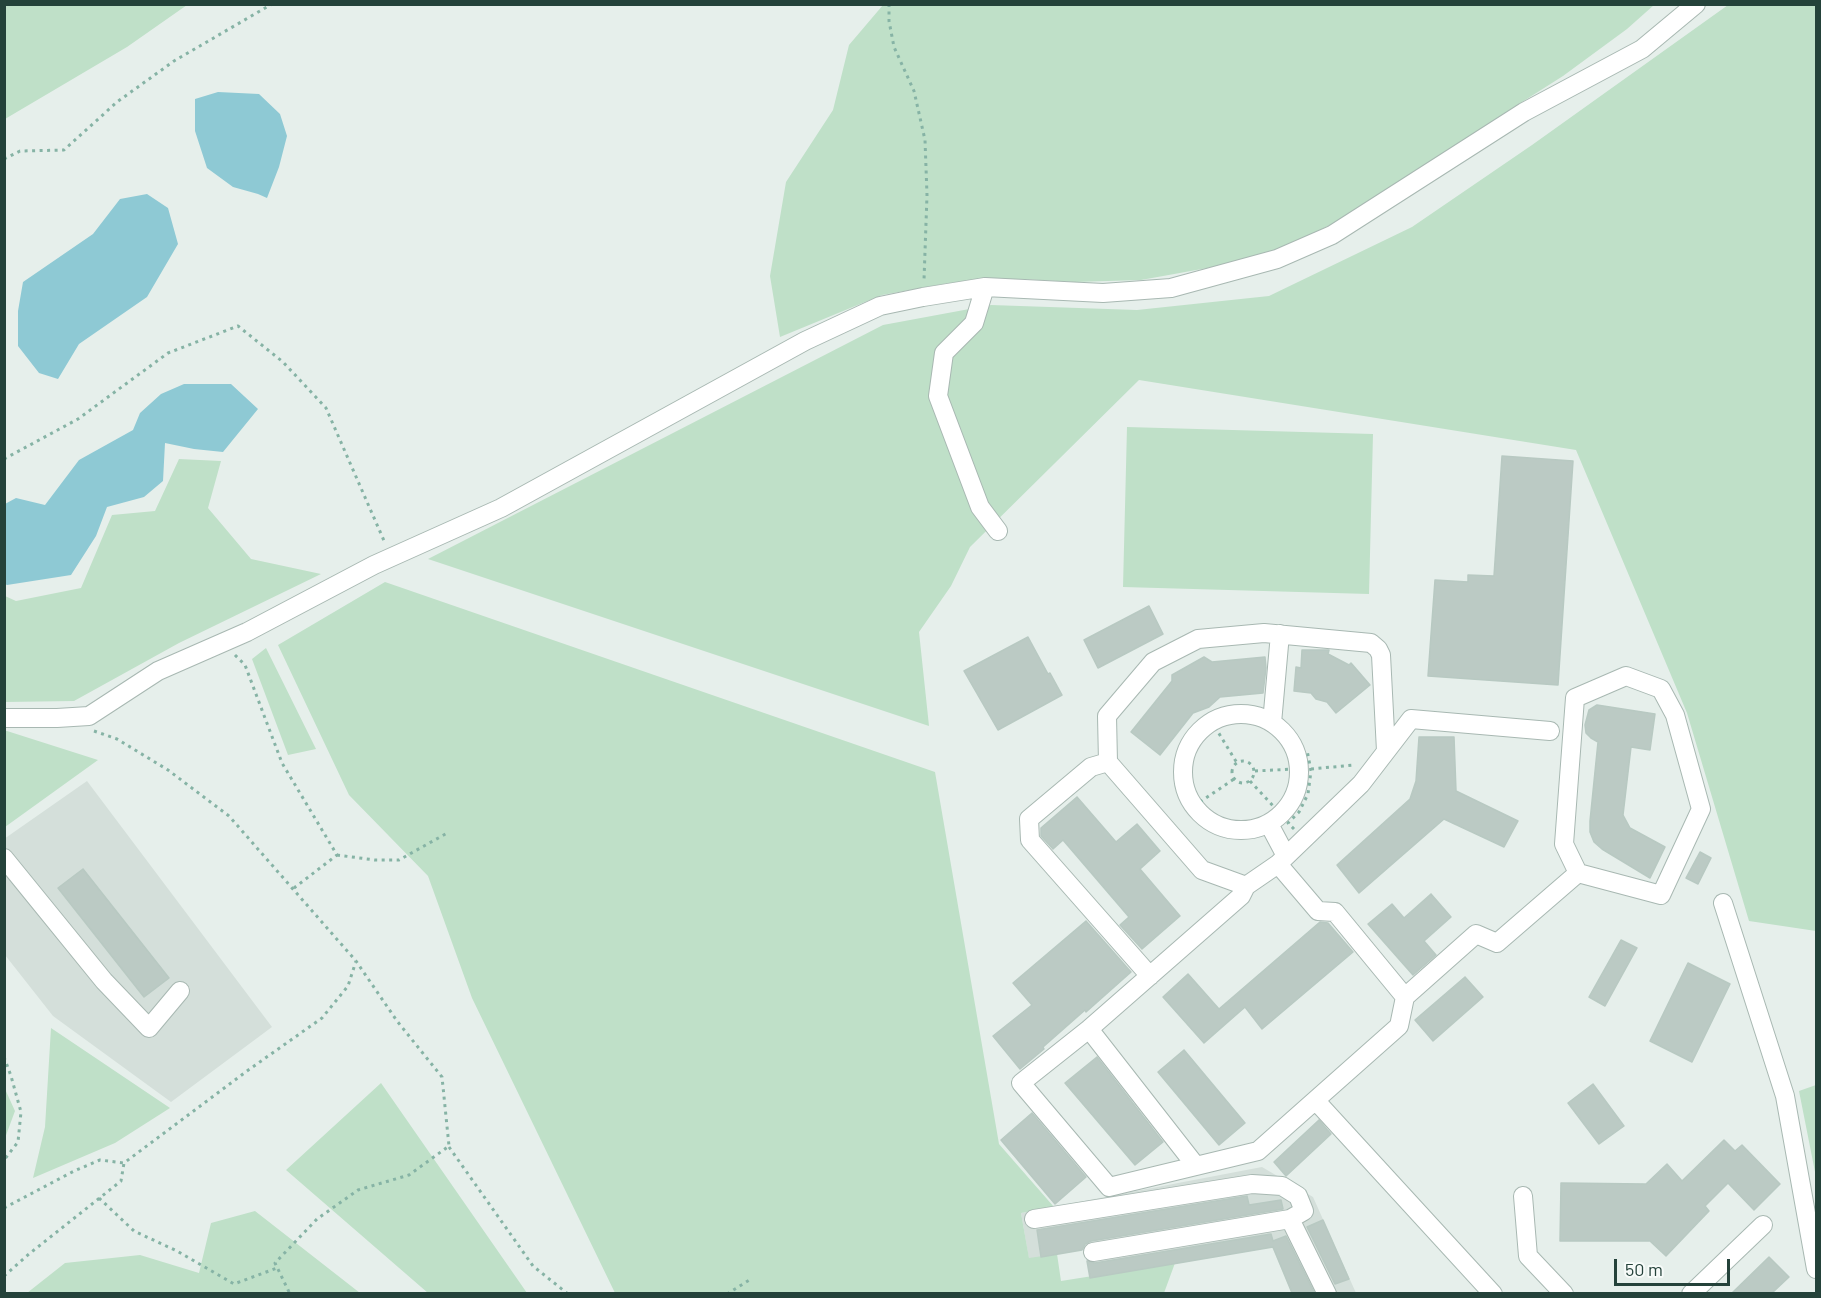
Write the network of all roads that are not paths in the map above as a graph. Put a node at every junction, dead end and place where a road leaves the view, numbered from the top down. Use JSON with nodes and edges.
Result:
{"nodes":[{"id":1,"x":1696,"y":4,"type":"edge"},
{"id":2,"x":985,"y":287,"type":"junction"},
{"id":3,"x":998,"y":531,"type":"dead end"},
{"id":4,"x":1280,"y":634,"type":"junction"},
{"id":5,"x":4,"y":718,"type":"edge"},
{"id":6,"x":1272,"y":723,"type":"junction"},
{"id":7,"x":1550,"y":731,"type":"dead end"},
{"id":8,"x":1382,"y":758,"type":"junction"},
{"id":9,"x":1108,"y":762,"type":"junction"},
{"id":10,"x":1273,"y":817,"type":"junction"},
{"id":11,"x":4,"y":858,"type":"edge"},
{"id":12,"x":1282,"y":860,"type":"junction"},
{"id":13,"x":1578,"y":873,"type":"junction"},
{"id":14,"x":1246,"y":886,"type":"junction"},
{"id":15,"x":1723,"y":903,"type":"dead end"},
{"id":16,"x":1149,"y":976,"type":"junction"},
{"id":17,"x":180,"y":991,"type":"dead end"},
{"id":18,"x":1405,"y":997,"type":"junction"},
{"id":19,"x":1089,"y":1029,"type":"junction"},
{"id":20,"x":1316,"y":1101,"type":"junction"},
{"id":21,"x":1196,"y":1166,"type":"junction"},
{"id":22,"x":1523,"y":1196,"type":"dead end"},
{"id":23,"x":1034,"y":1219,"type":"dead end"},
{"id":24,"x":1290,"y":1219,"type":"junction"},
{"id":25,"x":1763,"y":1225,"type":"dead end"},
{"id":26,"x":1093,"y":1252,"type":"dead end"},
{"id":27,"x":1816,"y":1269,"type":"edge"},
{"id":28,"x":1327,"y":1293,"type":"edge"},
{"id":29,"x":1493,"y":1293,"type":"edge"},
{"id":30,"x":1564,"y":1293,"type":"edge"},
{"id":31,"x":1691,"y":1293,"type":"edge"}],
"edges":[{"from":1,"to":2,"type":"street"},
{"from":2,"to":3,"type":"street"},
{"from":2,"to":5,"type":"street"},
{"from":4,"to":6,"type":"street"},
{"from":4,"to":8,"type":"street"},
{"from":4,"to":9,"type":"street"},
{"from":6,"to":10,"type":"street"},
{"from":6,"to":10,"type":"street"},
{"from":7,"to":8,"type":"street"},
{"from":8,"to":12,"type":"street"},
{"from":9,"to":14,"type":"street"},
{"from":9,"to":16,"type":"street"},
{"from":10,"to":12,"type":"street"},
{"from":11,"to":17,"type":"street"},
{"from":12,"to":14,"type":"street"},
{"from":12,"to":18,"type":"street"},
{"from":13,"to":13,"type":"street"},
{"from":13,"to":18,"type":"street"},
{"from":14,"to":16,"type":"street"},
{"from":15,"to":27,"type":"street"},
{"from":16,"to":19,"type":"street"},
{"from":18,"to":20,"type":"street"},
{"from":19,"to":21,"type":"street"},
{"from":19,"to":21,"type":"street"},
{"from":20,"to":21,"type":"street"},
{"from":20,"to":29,"type":"street"},
{"from":22,"to":30,"type":"street"},
{"from":23,"to":24,"type":"street"},
{"from":24,"to":26,"type":"street"},
{"from":24,"to":28,"type":"street"},
{"from":25,"to":31,"type":"street"}]}
